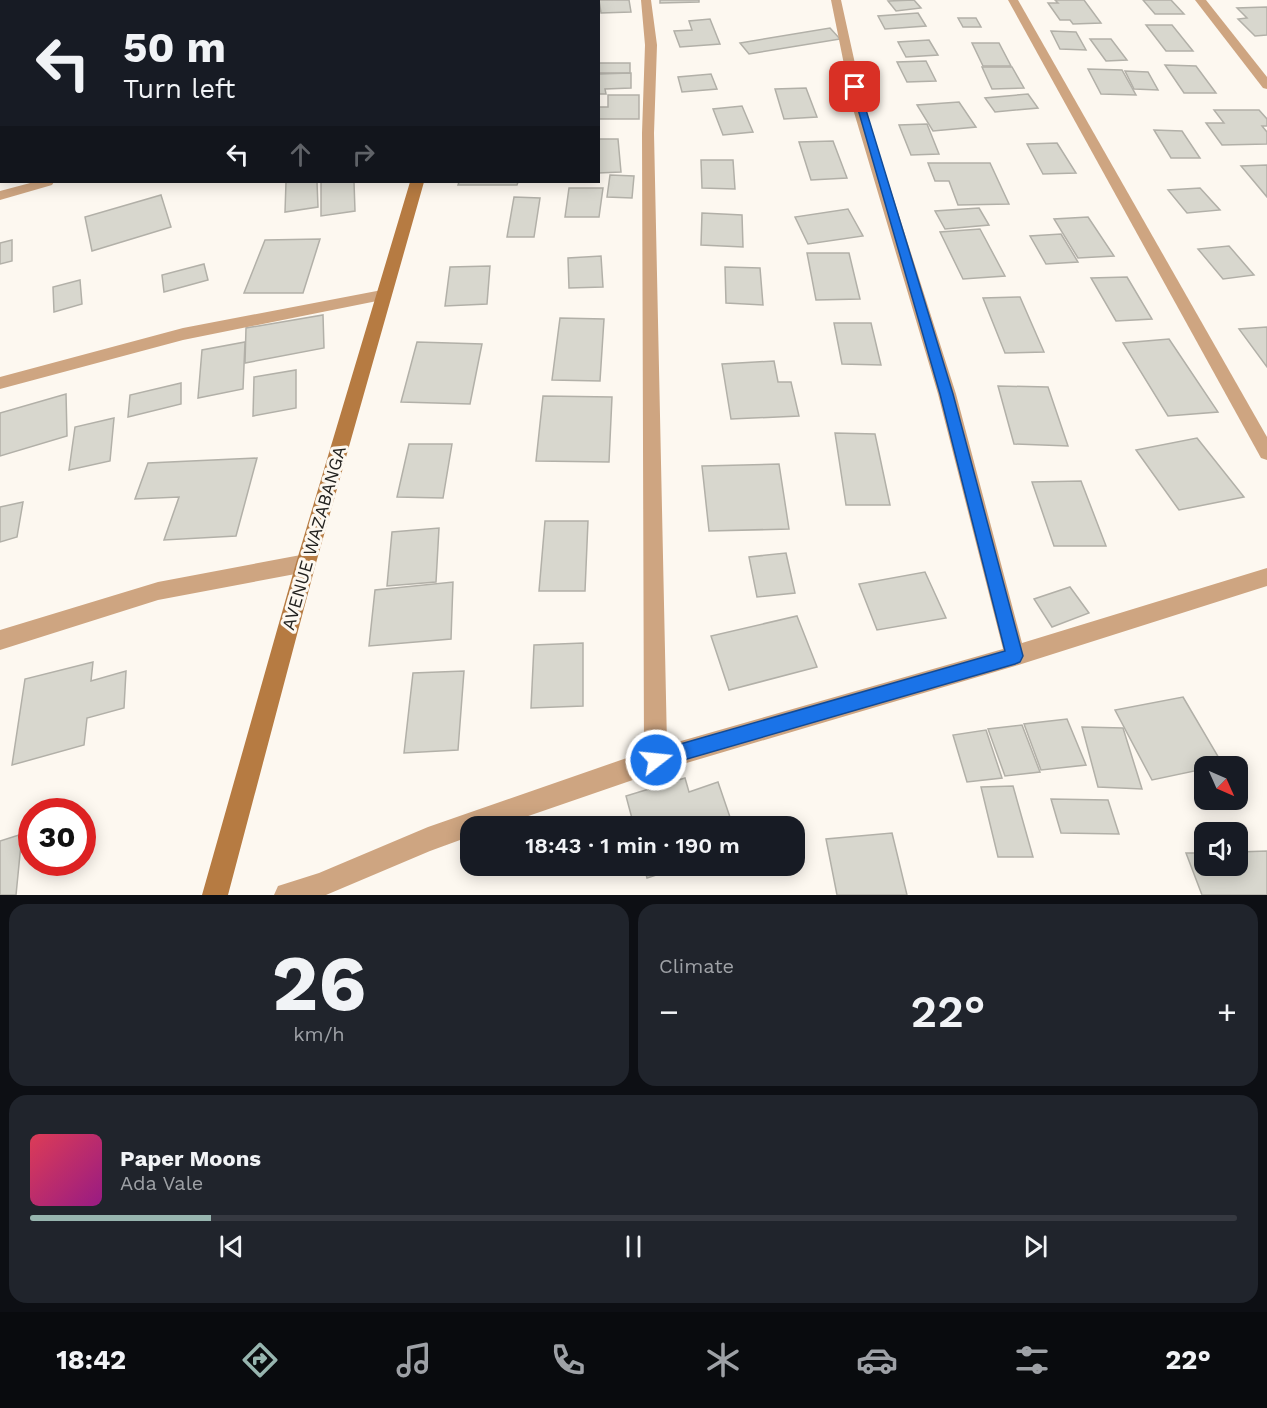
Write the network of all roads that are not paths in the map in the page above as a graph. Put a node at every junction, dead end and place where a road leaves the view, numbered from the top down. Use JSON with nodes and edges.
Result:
{"nodes":[{"id":1,"x":646,"y":0,"type":"edge"},
{"id":2,"x":836,"y":0,"type":"edge"},
{"id":3,"x":1013,"y":0,"type":"edge"},
{"id":4,"x":1200,"y":0,"type":"edge"},
{"id":5,"x":1267,"y":85,"type":"edge"},
{"id":6,"x":42,"y":183,"type":"edge"},
{"id":7,"x":417,"y":183,"type":"edge"},
{"id":8,"x":0,"y":195,"type":"edge"},
{"id":9,"x":382,"y":295,"type":"junction"},
{"id":10,"x":0,"y":383,"type":"edge"},
{"id":11,"x":1267,"y":453,"type":"edge"},
{"id":12,"x":306,"y":563,"type":"junction"},
{"id":13,"x":1267,"y":577,"type":"edge"},
{"id":14,"x":0,"y":640,"type":"edge"},
{"id":15,"x":1015,"y":656,"type":"junction"},
{"id":16,"x":656,"y":760,"type":"junction"},
{"id":17,"x":215,"y":895,"type":"edge"},
{"id":18,"x":287,"y":895,"type":"edge"}],
"edges":[{"from":1,"to":16,"type":"street"},
{"from":2,"to":15,"type":"street"},
{"from":3,"to":11,"type":"street"},
{"from":4,"to":5,"type":"street"},
{"from":6,"to":8,"type":"street"},
{"from":7,"to":9,"type":"main road","name":"AVENUE WAZABANGA"},
{"from":9,"to":10,"type":"street"},
{"from":9,"to":12,"type":"main road","name":"AVENUE WAZABANGA"},
{"from":12,"to":14,"type":"street"},
{"from":12,"to":17,"type":"main road","name":"AVENUE WAZABANGA"},
{"from":13,"to":15,"type":"street"},
{"from":15,"to":16,"type":"street"},
{"from":16,"to":18,"type":"street"}]}
